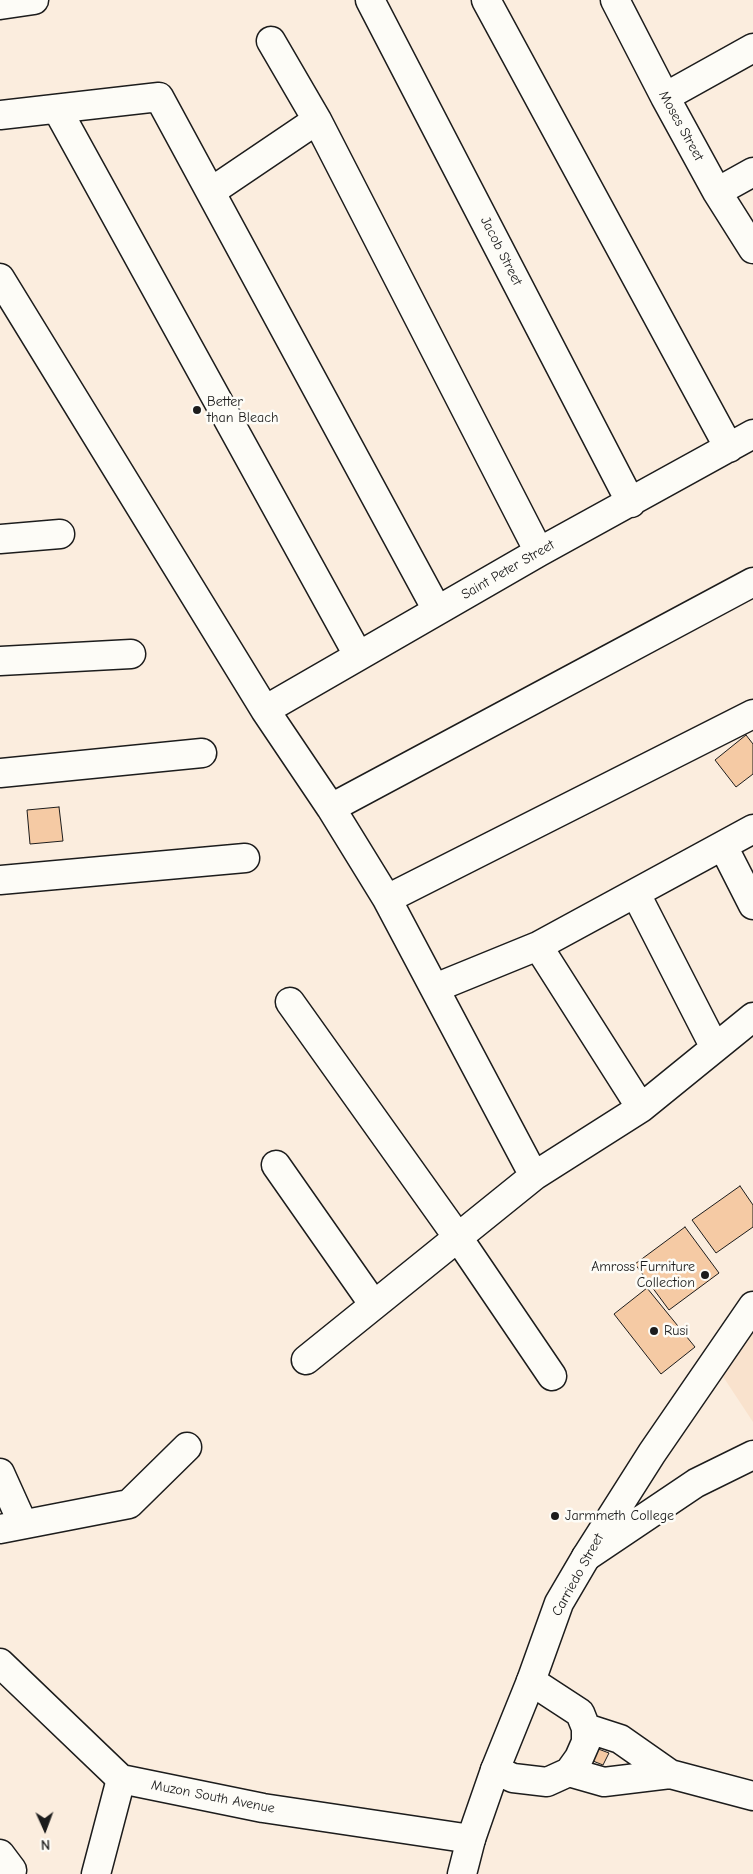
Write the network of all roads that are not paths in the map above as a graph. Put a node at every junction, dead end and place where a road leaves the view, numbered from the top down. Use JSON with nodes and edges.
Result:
{"nodes":[{"id":1,"x":34,"y":0,"type":"edge"},
{"id":2,"x":370,"y":0,"type":"edge"},
{"id":3,"x":486,"y":0,"type":"edge"},
{"id":4,"x":616,"y":0,"type":"edge"},
{"id":5,"x":0,"y":5,"type":"edge"},
{"id":6,"x":271,"y":41,"type":"dead end"},
{"id":7,"x":753,"y":48,"type":"edge"},
{"id":8,"x":665,"y":97,"type":"junction"},
{"id":9,"x":57,"y":109,"type":"junction"},
{"id":10,"x":0,"y":115,"type":"edge"},
{"id":11,"x":317,"y":120,"type":"junction"},
{"id":12,"x":753,"y":172,"type":"edge"},
{"id":13,"x":212,"y":191,"type":"junction"},
{"id":14,"x":718,"y":192,"type":"junction"},
{"id":15,"x":753,"y":249,"type":"edge"},
{"id":16,"x":0,"y":278,"type":"edge"},
{"id":17,"x":753,"y":434,"type":"edge"},
{"id":18,"x":729,"y":448,"type":"junction"},
{"id":19,"x":631,"y":502,"type":"junction"},
{"id":20,"x":60,"y":534,"type":"dead end"},
{"id":21,"x":0,"y":539,"type":"edge"},
{"id":22,"x":539,"y":552,"type":"junction"},
{"id":23,"x":753,"y":582,"type":"edge"},
{"id":24,"x":437,"y":610,"type":"junction"},
{"id":25,"x":131,"y":654,"type":"dead end"},
{"id":26,"x":358,"y":655,"type":"junction"},
{"id":27,"x":0,"y":661,"type":"edge"},
{"id":28,"x":265,"y":710,"type":"junction"},
{"id":29,"x":753,"y":714,"type":"edge"},
{"id":30,"x":202,"y":753,"type":"dead end"},
{"id":31,"x":0,"y":772,"type":"edge"},
{"id":32,"x":331,"y":808,"type":"junction"},
{"id":33,"x":753,"y":829,"type":"edge"},
{"id":34,"x":723,"y":846,"type":"junction"},
{"id":35,"x":245,"y":858,"type":"dead end"},
{"id":36,"x":0,"y":880,"type":"edge"},
{"id":37,"x":636,"y":894,"type":"junction"},
{"id":38,"x":387,"y":899,"type":"junction"},
{"id":39,"x":753,"y":905,"type":"edge"},
{"id":40,"x":538,"y":946,"type":"junction"},
{"id":41,"x":435,"y":988,"type":"junction"},
{"id":42,"x":290,"y":1002,"type":"dead end"},
{"id":43,"x":753,"y":1016,"type":"edge"},
{"id":44,"x":714,"y":1046,"type":"junction"},
{"id":45,"x":641,"y":1108,"type":"junction"},
{"id":46,"x":276,"y":1164,"type":"dead end"},
{"id":47,"x":534,"y":1176,"type":"junction"},
{"id":48,"x":459,"y":1239,"type":"junction"},
{"id":49,"x":374,"y":1305,"type":"junction"},
{"id":50,"x":753,"y":1306,"type":"edge"},
{"id":51,"x":306,"y":1360,"type":"dead end"},
{"id":52,"x":552,"y":1376,"type":"dead end"},
{"id":53,"x":187,"y":1447,"type":"dead end"},
{"id":54,"x":753,"y":1455,"type":"edge"},
{"id":55,"x":0,"y":1473,"type":"edge"},
{"id":56,"x":12,"y":1527,"type":"edge"},
{"id":57,"x":586,"y":1557,"type":"junction"},
{"id":58,"x":0,"y":1663,"type":"edge"},
{"id":59,"x":531,"y":1681,"type":"junction"},
{"id":60,"x":586,"y":1728,"type":"junction"},
{"id":61,"x":495,"y":1770,"type":"junction"},
{"id":62,"x":569,"y":1772,"type":"junction"},
{"id":63,"x":670,"y":1774,"type":"junction"},
{"id":64,"x":121,"y":1779,"type":"junction"},
{"id":65,"x":753,"y":1796,"type":"edge"},
{"id":66,"x":471,"y":1839,"type":"junction"},
{"id":67,"x":0,"y":1854,"type":"edge"},
{"id":68,"x":11,"y":1874,"type":"edge"},
{"id":69,"x":96,"y":1874,"type":"edge"},
{"id":70,"x":462,"y":1874,"type":"edge"}],
"edges":[{"from":1,"to":5,"type":"street"},
{"from":2,"to":19,"type":"street","name":"Jacob Street"},
{"from":3,"to":18,"type":"street"},
{"from":4,"to":8,"type":"street","name":"Moses Street"},
{"from":6,"to":11,"type":"street"},
{"from":7,"to":8,"type":"street"},
{"from":8,"to":14,"type":"street","name":"Moses Street"},
{"from":9,"to":10,"type":"street"},
{"from":9,"to":13,"type":"street"},
{"from":9,"to":26,"type":"street"},
{"from":11,"to":13,"type":"street"},
{"from":11,"to":22,"type":"street"},
{"from":12,"to":14,"type":"street"},
{"from":13,"to":24,"type":"street"},
{"from":14,"to":15,"type":"street","name":"Moses Street"},
{"from":16,"to":28,"type":"street"},
{"from":17,"to":18,"type":"street","name":"Saint Peter Street"},
{"from":18,"to":19,"type":"street","name":"Saint Peter Street"},
{"from":19,"to":22,"type":"street","name":"Saint Peter Street"},
{"from":20,"to":21,"type":"street"},
{"from":22,"to":24,"type":"street","name":"Saint Peter Street"},
{"from":23,"to":32,"type":"street"},
{"from":24,"to":26,"type":"street","name":"Saint Peter Street"},
{"from":25,"to":27,"type":"street"},
{"from":26,"to":28,"type":"street","name":"Saint Peter Street"},
{"from":28,"to":32,"type":"street"},
{"from":29,"to":38,"type":"street"},
{"from":30,"to":31,"type":"street"},
{"from":32,"to":38,"type":"street"},
{"from":33,"to":34,"type":"street"},
{"from":34,"to":37,"type":"street"},
{"from":34,"to":39,"type":"street"},
{"from":35,"to":36,"type":"street"},
{"from":37,"to":40,"type":"street"},
{"from":37,"to":44,"type":"street"},
{"from":38,"to":41,"type":"street"},
{"from":40,"to":41,"type":"street"},
{"from":40,"to":45,"type":"street"},
{"from":41,"to":47,"type":"street"},
{"from":42,"to":48,"type":"street"},
{"from":43,"to":44,"type":"street"},
{"from":44,"to":45,"type":"street"},
{"from":45,"to":47,"type":"street"},
{"from":46,"to":49,"type":"street"},
{"from":47,"to":48,"type":"street"},
{"from":48,"to":49,"type":"street"},
{"from":48,"to":52,"type":"street"},
{"from":49,"to":51,"type":"street"},
{"from":50,"to":57,"type":"street","name":"Carriedo Street"},
{"from":53,"to":56,"type":"street"},
{"from":54,"to":57,"type":"street"},
{"from":55,"to":56,"type":"street"},
{"from":57,"to":59,"type":"street","name":"Carriedo Street"},
{"from":58,"to":64,"type":"street"},
{"from":59,"to":60,"type":"street"},
{"from":59,"to":61,"type":"street","name":"Carriedo Street"},
{"from":60,"to":62,"type":"street"},
{"from":60,"to":63,"type":"street"},
{"from":61,"to":62,"type":"street"},
{"from":61,"to":66,"type":"street","name":"Carriedo Street"},
{"from":62,"to":63,"type":"street"},
{"from":63,"to":65,"type":"street"},
{"from":64,"to":66,"type":"street","name":"Muzon South Avenue"},
{"from":64,"to":69,"type":"street"},
{"from":66,"to":70,"type":"street","name":"Carriedo Street"},
{"from":67,"to":68,"type":"street"}]}
